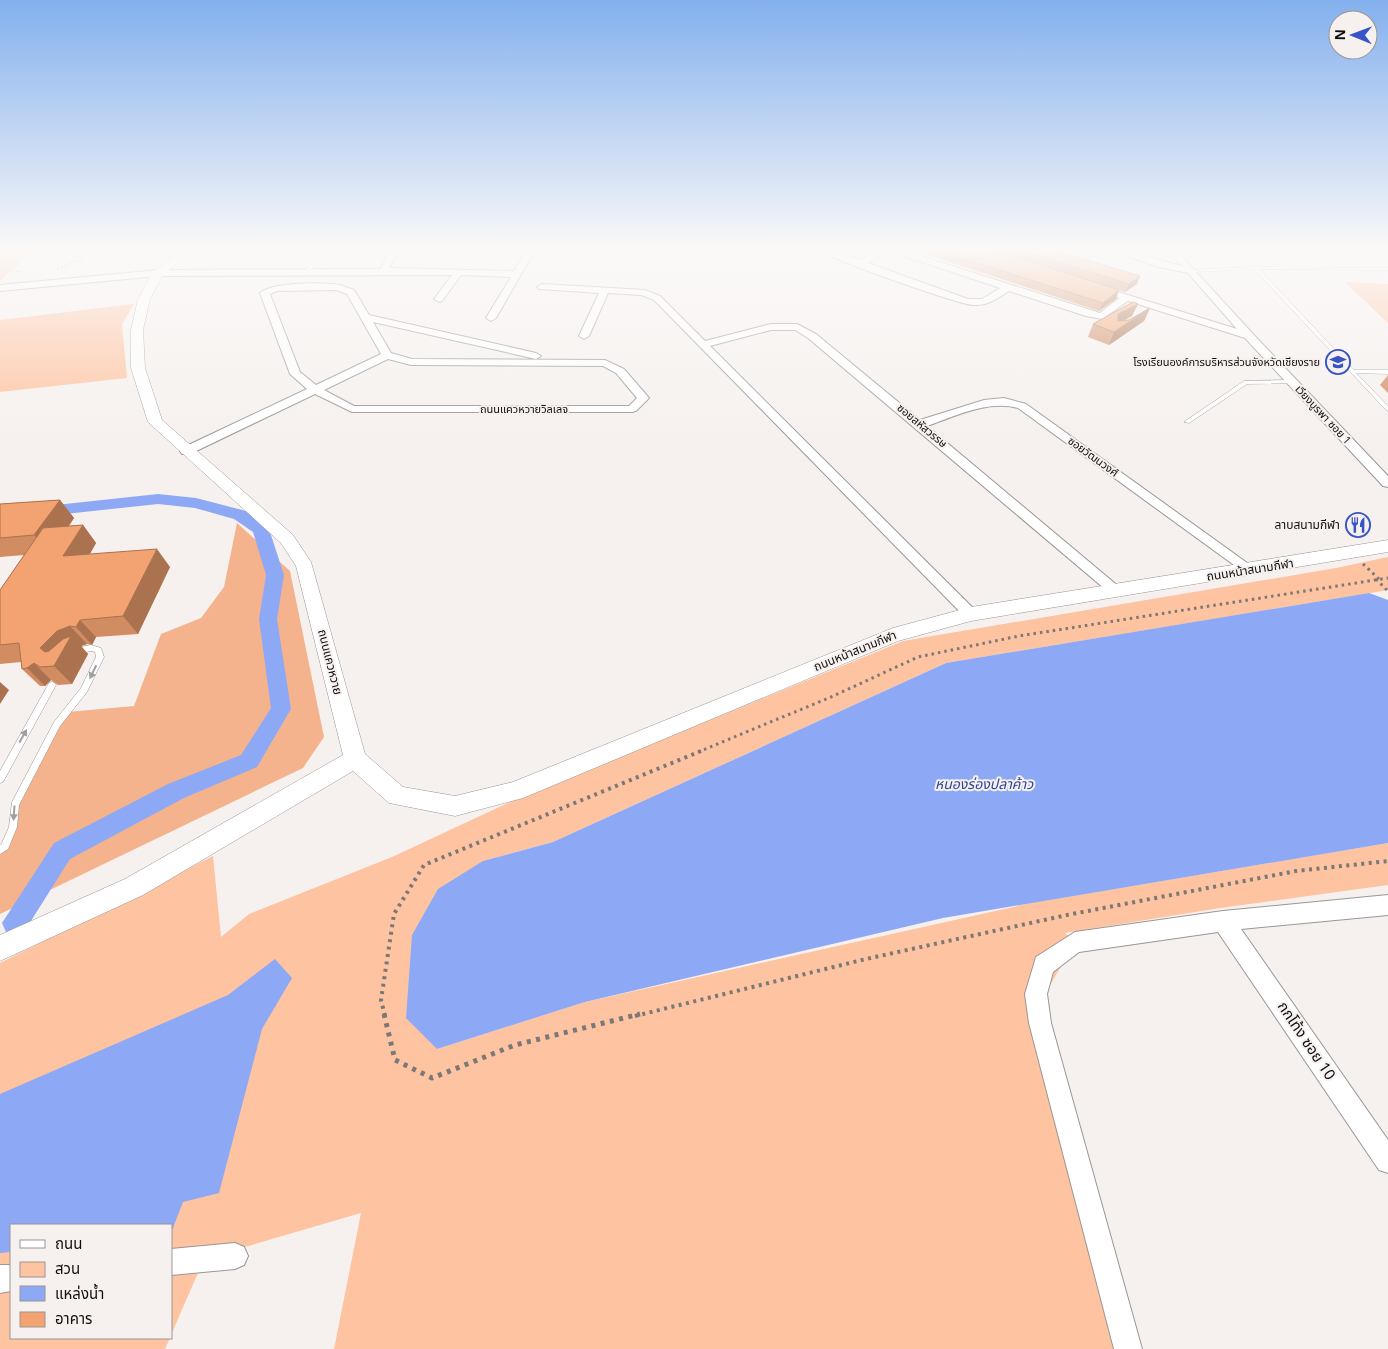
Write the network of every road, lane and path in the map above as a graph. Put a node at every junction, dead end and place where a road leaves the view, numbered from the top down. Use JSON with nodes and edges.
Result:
{"nodes":[{"id":1,"x":141,"y":313,"type":"edge"},
{"id":2,"x":272,"y":313,"type":"edge"},
{"id":3,"x":363,"y":313,"type":"edge"},
{"id":4,"x":495,"y":313,"type":"edge"},
{"id":5,"x":595,"y":313,"type":"edge"},
{"id":6,"x":671,"y":313,"type":"edge"},
{"id":7,"x":1086,"y":313,"type":"edge"},
{"id":8,"x":1106,"y":313,"type":"edge"},
{"id":9,"x":1148,"y":313,"type":"edge"},
{"id":10,"x":1174,"y":313,"type":"edge"},
{"id":11,"x":1228,"y":313,"type":"edge"},
{"id":12,"x":1299,"y":313,"type":"edge"},
{"id":13,"x":365,"y":317,"type":"junction"},
{"id":14,"x":492,"y":318,"type":"dead end"},
{"id":15,"x":584,"y":336,"type":"dead end"},
{"id":16,"x":1249,"y":336,"type":"junction"},
{"id":17,"x":704,"y":344,"type":"junction"},
{"id":18,"x":1262,"y":350,"type":"junction"},
{"id":19,"x":388,"y":355,"type":"junction"},
{"id":20,"x":566,"y":363,"type":"junction"},
{"id":21,"x":1355,"y":371,"type":"junction"},
{"id":22,"x":1388,"y":372,"type":"edge"},
{"id":23,"x":1292,"y":382,"type":"junction"},
{"id":24,"x":314,"y":389,"type":"junction"},
{"id":25,"x":1388,"y":409,"type":"edge"},
{"id":26,"x":1187,"y":422,"type":"dead end"},
{"id":27,"x":920,"y":424,"type":"junction"},
{"id":28,"x":186,"y":451,"type":"junction"},
{"id":29,"x":1388,"y":484,"type":"edge"},
{"id":30,"x":1388,"y":546,"type":"edge"},
{"id":31,"x":1250,"y":570,"type":"junction"},
{"id":32,"x":1388,"y":578,"type":"edge"},
{"id":33,"x":1376,"y":579,"type":"junction"},
{"id":34,"x":1117,"y":591,"type":"junction"},
{"id":35,"x":1388,"y":591,"type":"edge"},
{"id":36,"x":971,"y":614,"type":"junction"},
{"id":37,"x":69,"y":658,"type":"edge"},
{"id":38,"x":52,"y":685,"type":"edge"},
{"id":39,"x":355,"y":759,"type":"junction"},
{"id":40,"x":0,"y":779,"type":"edge"},
{"id":41,"x":0,"y":850,"type":"edge"},
{"id":42,"x":1388,"y":861,"type":"edge"},
{"id":43,"x":1388,"y":904,"type":"edge"},
{"id":44,"x":1223,"y":921,"type":"junction"},
{"id":45,"x":0,"y":948,"type":"edge"},
{"id":46,"x":1388,"y":1161,"type":"edge"},
{"id":47,"x":235,"y":1256,"type":"dead end"},
{"id":48,"x":172,"y":1262,"type":"edge"},
{"id":49,"x":1128,"y":1349,"type":"edge"}],
"edges":[{"from":1,"to":28,"type":"street","name":"ถนนแควหวาย"},
{"from":2,"to":24,"type":"street","name":"ถนนแควหวายวิลเลจ"},
{"from":3,"to":13,"type":"street","name":"ถนนแควหวายวิลเลจ"},
{"from":4,"to":14,"type":"street"},
{"from":5,"to":15,"type":"street"},
{"from":6,"to":17,"type":"street"},
{"from":7,"to":8,"type":"street"},
{"from":9,"to":18,"type":"street"},
{"from":10,"to":16,"type":"street"},
{"from":11,"to":16,"type":"street","name":"เวียงบูรพา ซอย 1"},
{"from":12,"to":21,"type":"lane"},
{"from":13,"to":19,"type":"street","name":"ถนนแควหวายวิลเลจ"},
{"from":13,"to":20,"type":"street","name":"ถนนแควหวายวิลเลจ"},
{"from":16,"to":18,"type":"street","name":"เวียงบูรพา ซอย 1"},
{"from":17,"to":27,"type":"street","name":"ซอยสหัสวรรษ"},
{"from":17,"to":36,"type":"street"},
{"from":18,"to":23,"type":"street","name":"เวียงบูรพา ซอย 1"},
{"from":19,"to":20,"type":"street","name":"ถนนแควหวายวิลเลจ"},
{"from":19,"to":24,"type":"street"},
{"from":20,"to":24,"type":"street","name":"ถนนแควหวายวิลเลจ"},
{"from":21,"to":22,"type":"lane"},
{"from":21,"to":25,"type":"lane"},
{"from":23,"to":26,"type":"lane"},
{"from":23,"to":29,"type":"street","name":"เวียงบูรพา ซอย 1"},
{"from":24,"to":28,"type":"street"},
{"from":27,"to":31,"type":"street","name":"ซอยวัฒนวงศ์"},
{"from":27,"to":34,"type":"street","name":"ซอยสหัสวรรษ"},
{"from":28,"to":39,"type":"street","name":"ถนนแควหวาย"},
{"from":30,"to":31,"type":"street","name":"ถนนหน้าสนามกีฬา"},
{"from":31,"to":34,"type":"street","name":"ถนนหน้าสนามกีฬา"},
{"from":32,"to":33,"type":"path"},
{"from":33,"to":35,"type":"path"},
{"from":33,"to":42,"type":"path"},
{"from":34,"to":36,"type":"street","name":"ถนนหน้าสนามกีฬา"},
{"from":36,"to":39,"type":"street","name":"ถนนหน้าสนามกีฬา"},
{"from":37,"to":41,"type":"lane","one_way":true},
{"from":40,"to":38,"type":"lane","one_way":true},
{"from":39,"to":45,"type":"street"},
{"from":43,"to":44,"type":"street"},
{"from":44,"to":46,"type":"street","name":"กกโท้ง ซอย 10"},
{"from":44,"to":49,"type":"street"},
{"from":47,"to":48,"type":"street"}]}
